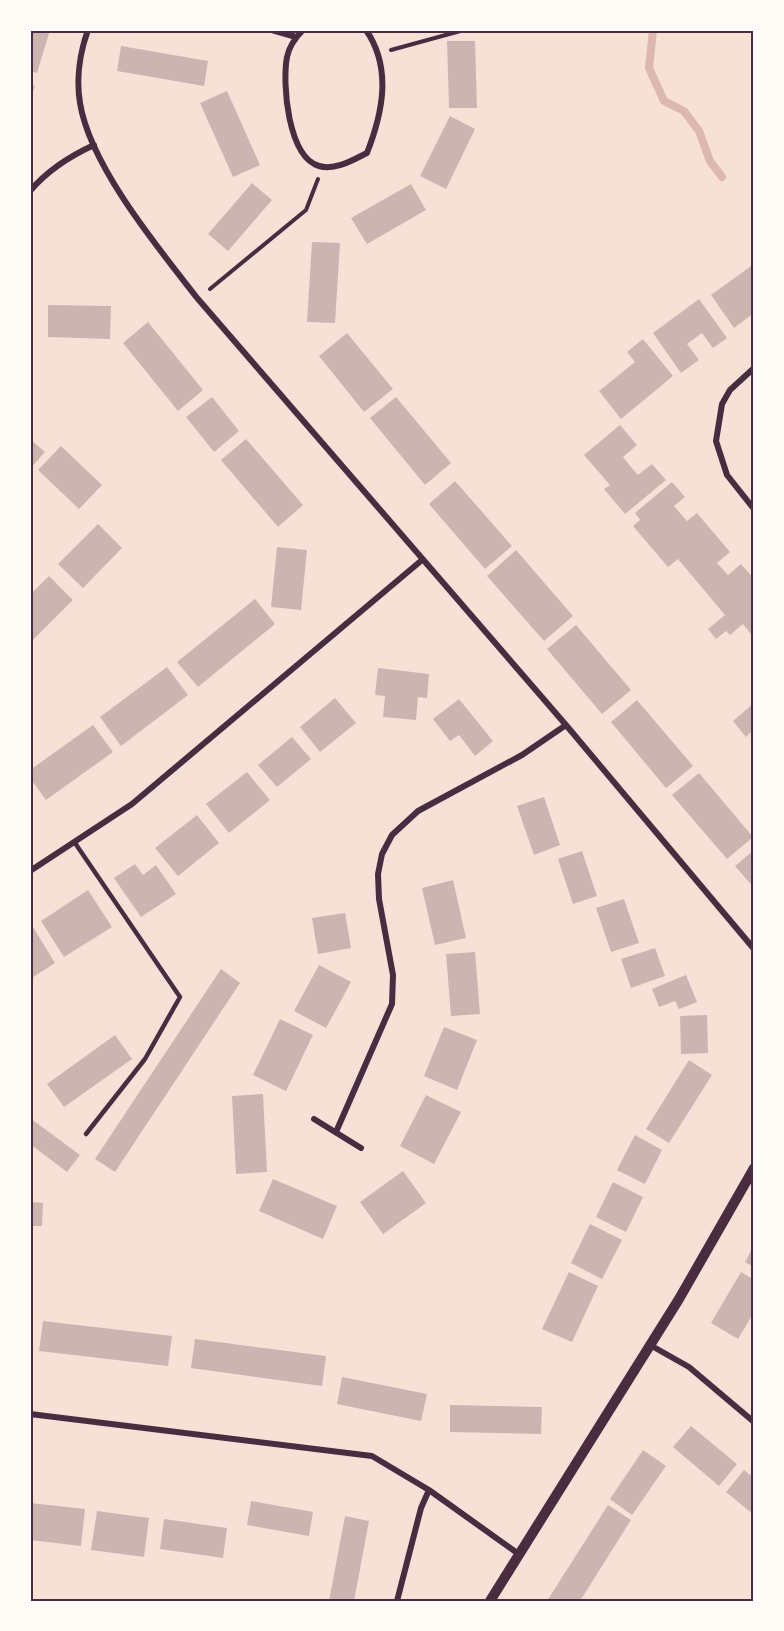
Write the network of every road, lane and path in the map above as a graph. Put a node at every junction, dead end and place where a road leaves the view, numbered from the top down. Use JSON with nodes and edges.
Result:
{"nodes":[{"id":1,"x":88,"y":30,"type":"edge"},
{"id":2,"x":272,"y":30,"type":"edge"},
{"id":3,"x":303,"y":30,"type":"edge"},
{"id":4,"x":366,"y":30,"type":"edge"},
{"id":5,"x":464,"y":30,"type":"edge"},
{"id":6,"x":296,"y":37,"type":"junction"},
{"id":7,"x":378,"y":54,"type":"junction"},
{"id":8,"x":94,"y":145,"type":"junction"},
{"id":9,"x":319,"y":166,"type":"junction"},
{"id":10,"x":30,"y":191,"type":"edge"},
{"id":11,"x":198,"y":300,"type":"junction"},
{"id":12,"x":754,"y":368,"type":"edge"},
{"id":13,"x":754,"y":509,"type":"edge"},
{"id":14,"x":422,"y":560,"type":"junction"},
{"id":15,"x":566,"y":725,"type":"junction"},
{"id":16,"x":75,"y":843,"type":"junction"},
{"id":17,"x":30,"y":871,"type":"edge"},
{"id":18,"x":754,"y":949,"type":"edge"},
{"id":19,"x":314,"y":1119,"type":"dead end"},
{"id":20,"x":336,"y":1132,"type":"junction"},
{"id":21,"x":86,"y":1134,"type":"dead end"},
{"id":22,"x":362,"y":1148,"type":"dead end"},
{"id":23,"x":754,"y":1168,"type":"edge"},
{"id":24,"x":650,"y":1345,"type":"junction"},
{"id":25,"x":30,"y":1414,"type":"edge"},
{"id":26,"x":754,"y":1422,"type":"edge"},
{"id":27,"x":429,"y":1490,"type":"junction"},
{"id":28,"x":520,"y":1555,"type":"junction"},
{"id":29,"x":397,"y":1601,"type":"edge"},
{"id":30,"x":490,"y":1601,"type":"edge"}],
"edges":[{"from":1,"to":8,"type":"street"},
{"from":2,"to":6,"type":"street"},
{"from":3,"to":6,"type":"street"},
{"from":4,"to":7,"type":"street"},
{"from":5,"to":7,"type":"path"},
{"from":6,"to":9,"type":"street"},
{"from":7,"to":9,"type":"street"},
{"from":8,"to":10,"type":"street"},
{"from":8,"to":11,"type":"street"},
{"from":9,"to":11,"type":"path"},
{"from":11,"to":14,"type":"street"},
{"from":12,"to":13,"type":"street"},
{"from":14,"to":15,"type":"street"},
{"from":14,"to":16,"type":"street"},
{"from":15,"to":18,"type":"street"},
{"from":15,"to":20,"type":"street"},
{"from":16,"to":17,"type":"street"},
{"from":16,"to":21,"type":"lane"},
{"from":19,"to":20,"type":"street"},
{"from":20,"to":22,"type":"street"},
{"from":23,"to":24,"type":"street"},
{"from":24,"to":26,"type":"street"},
{"from":24,"to":28,"type":"street"},
{"from":25,"to":27,"type":"street"},
{"from":27,"to":28,"type":"street"},
{"from":27,"to":29,"type":"street"},
{"from":28,"to":30,"type":"street"}]}
